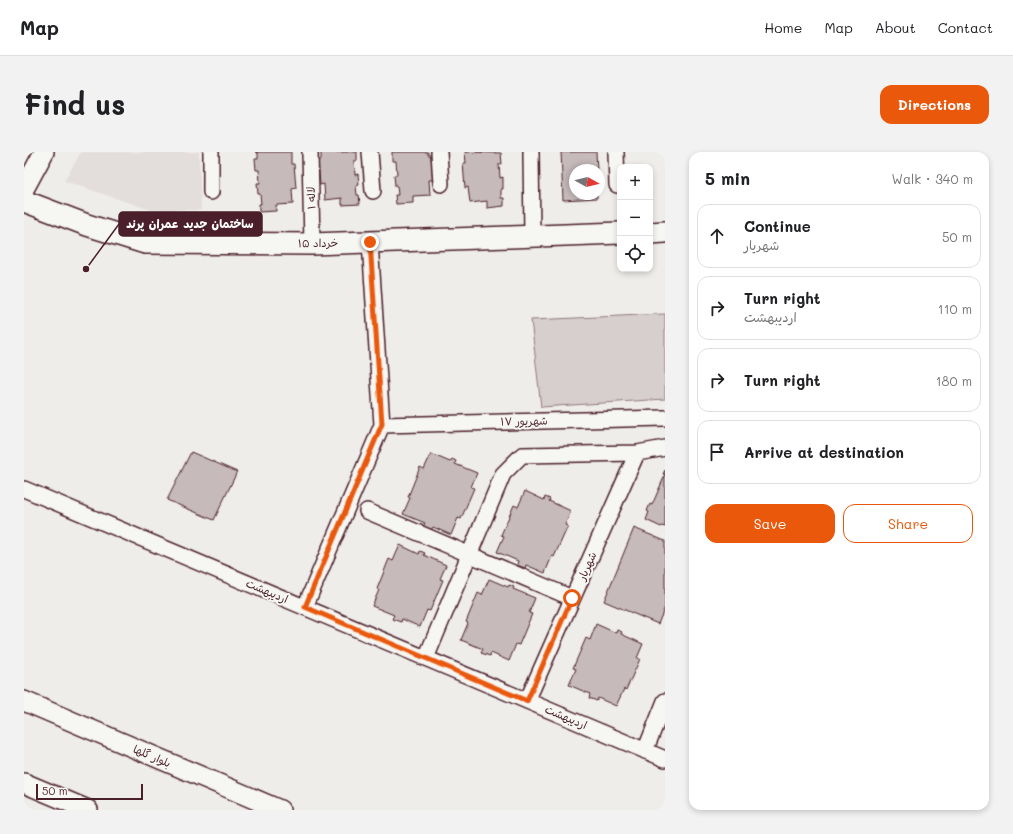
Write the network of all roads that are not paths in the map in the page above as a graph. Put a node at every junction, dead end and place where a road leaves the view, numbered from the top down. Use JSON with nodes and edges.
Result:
{"nodes":[{"id":1,"x":44,"y":152,"type":"edge"},
{"id":2,"x":211,"y":152,"type":"edge"},
{"id":3,"x":310,"y":152,"type":"edge"},
{"id":4,"x":370,"y":152,"type":"edge"},
{"id":5,"x":440,"y":152,"type":"edge"},
{"id":6,"x":531,"y":152,"type":"edge"},
{"id":7,"x":616,"y":152,"type":"edge"},
{"id":8,"x":441,"y":184,"type":"dead end"},
{"id":9,"x":617,"y":186,"type":"dead end"},
{"id":10,"x":24,"y":189,"type":"edge"},
{"id":11,"x":373,"y":191,"type":"dead end"},
{"id":12,"x":211,"y":192,"type":"dead end"},
{"id":13,"x":24,"y":201,"type":"edge"},
{"id":14,"x":665,"y":232,"type":"edge"},
{"id":15,"x":617,"y":233,"type":"edge"},
{"id":16,"x":653,"y":233,"type":"edge"},
{"id":17,"x":532,"y":236,"type":"junction"},
{"id":18,"x":370,"y":242,"type":"junction"},
{"id":19,"x":312,"y":244,"type":"junction"},
{"id":20,"x":665,"y":418,"type":"edge"},
{"id":21,"x":382,"y":424,"type":"junction"},
{"id":22,"x":665,"y":448,"type":"edge"},
{"id":23,"x":637,"y":453,"type":"junction"},
{"id":24,"x":24,"y":489,"type":"edge"},
{"id":25,"x":367,"y":511,"type":"dead end"},
{"id":26,"x":469,"y":555,"type":"junction"},
{"id":27,"x":572,"y":598,"type":"junction"},
{"id":28,"x":305,"y":607,"type":"junction"},
{"id":29,"x":426,"y":658,"type":"junction"},
{"id":30,"x":527,"y":701,"type":"junction"},
{"id":31,"x":665,"y":701,"type":"edge"},
{"id":32,"x":24,"y":702,"type":"edge"},
{"id":33,"x":645,"y":751,"type":"junction"},
{"id":34,"x":665,"y":759,"type":"edge"},
{"id":35,"x":24,"y":783,"type":"edge"},
{"id":36,"x":88,"y":810,"type":"edge"},
{"id":37,"x":280,"y":810,"type":"edge"}],
"edges":[{"from":1,"to":10,"type":"street"},
{"from":2,"to":12,"type":"street"},
{"from":3,"to":19,"type":"street","name":"لاله ۱"},
{"from":4,"to":11,"type":"street"},
{"from":5,"to":8,"type":"street"},
{"from":6,"to":17,"type":"street"},
{"from":7,"to":9,"type":"street"},
{"from":13,"to":19,"type":"main road","name":"۱۵ خرداد"},
{"from":14,"to":16,"type":"main road"},
{"from":15,"to":17,"type":"main road","name":"۱۵ خرداد"},
{"from":17,"to":18,"type":"main road","name":"۱۵ خرداد"},
{"from":18,"to":19,"type":"main road","name":"۱۵ خرداد"},
{"from":18,"to":21,"type":"street"},
{"from":20,"to":21,"type":"street","name":"۱۷ شهریور"},
{"from":21,"to":28,"type":"street"},
{"from":22,"to":23,"type":"street"},
{"from":23,"to":26,"type":"street"},
{"from":23,"to":27,"type":"street","name":"شهریار"},
{"from":24,"to":28,"type":"street","name":"اردیبهشت"},
{"from":25,"to":26,"type":"street"},
{"from":26,"to":27,"type":"street"},
{"from":26,"to":29,"type":"street"},
{"from":27,"to":30,"type":"street","name":"شهریار"},
{"from":28,"to":29,"type":"street","name":"اردیبهشت"},
{"from":29,"to":30,"type":"street","name":"اردیبهشت"},
{"from":30,"to":33,"type":"street","name":"اردیبهشت"},
{"from":31,"to":33,"type":"street"},
{"from":32,"to":37,"type":"street","name":"بلوار گلها"},
{"from":33,"to":34,"type":"street","name":"اردیبهشت"},
{"from":35,"to":36,"type":"street"}]}
